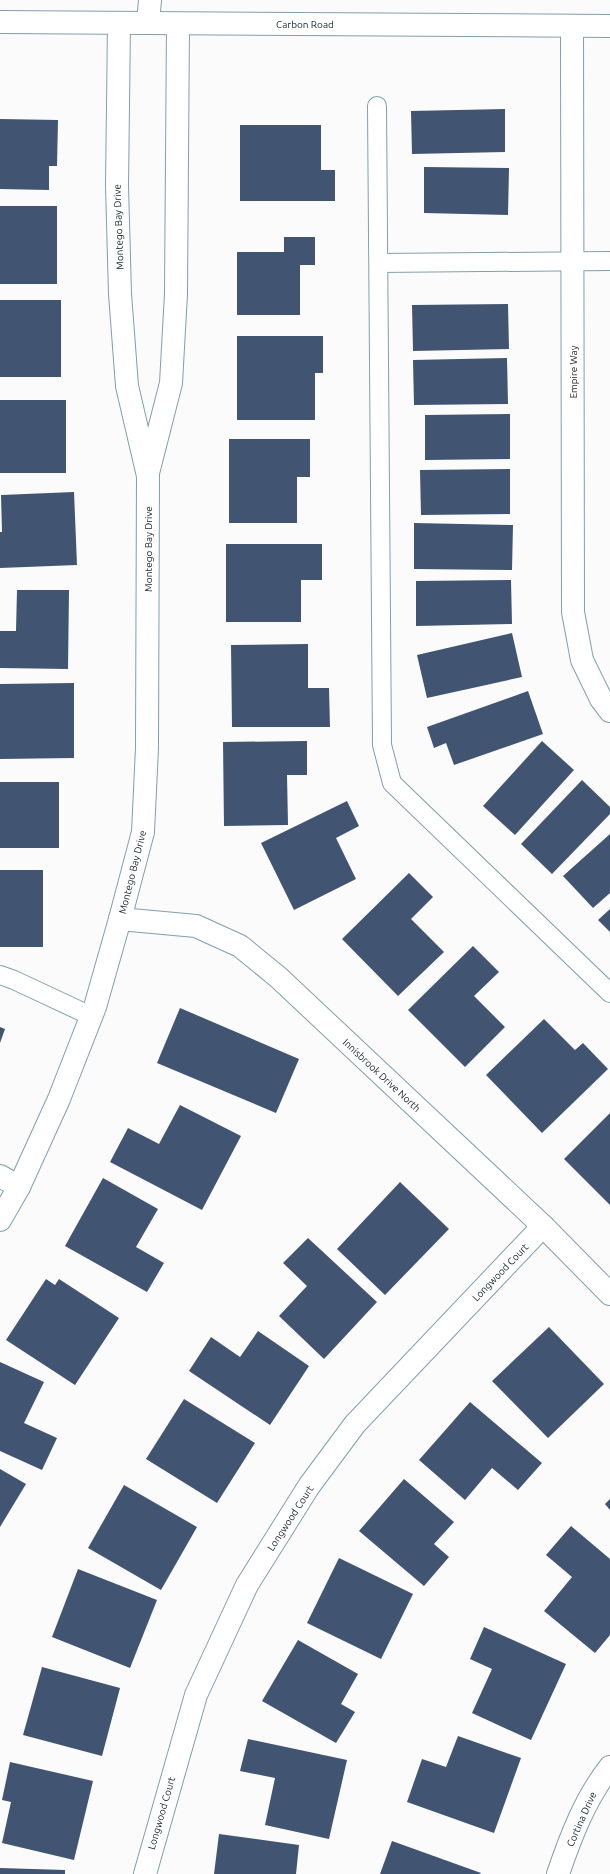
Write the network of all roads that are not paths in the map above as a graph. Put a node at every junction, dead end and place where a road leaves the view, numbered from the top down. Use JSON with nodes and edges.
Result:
{"nodes":[{"id":1,"x":150,"y":0,"type":"edge"},
{"id":2,"x":0,"y":22,"type":"edge"},
{"id":3,"x":119,"y":23,"type":"junction"},
{"id":4,"x":148,"y":23,"type":"junction"},
{"id":5,"x":178,"y":24,"type":"junction"},
{"id":6,"x":572,"y":26,"type":"junction"},
{"id":7,"x":610,"y":26,"type":"edge"},
{"id":8,"x":377,"y":106,"type":"dead end"},
{"id":9,"x":610,"y":261,"type":"edge"},
{"id":10,"x":572,"y":262,"type":"junction"},
{"id":11,"x":379,"y":263,"type":"junction"},
{"id":12,"x":148,"y":476,"type":"junction"},
{"id":13,"x":610,"y":711,"type":"edge"},
{"id":14,"x":120,"y":919,"type":"junction"},
{"id":15,"x":0,"y":975,"type":"edge"},
{"id":16,"x":610,"y":993,"type":"edge"},
{"id":17,"x":91,"y":1016,"type":"junction"},
{"id":18,"x":0,"y":1176,"type":"edge"},
{"id":19,"x":19,"y":1187,"type":"junction"},
{"id":20,"x":0,"y":1220,"type":"edge"},
{"id":21,"x":543,"y":1226,"type":"junction"},
{"id":22,"x":610,"y":1294,"type":"edge"},
{"id":23,"x":610,"y":1767,"type":"edge"},
{"id":24,"x":145,"y":1874,"type":"edge"},
{"id":25,"x":558,"y":1874,"type":"edge"}],
"edges":[{"from":1,"to":4,"type":"street"},
{"from":2,"to":3,"type":"street","name":"Carbon Road"},
{"from":3,"to":4,"type":"street","name":"Carbon Road"},
{"from":3,"to":12,"type":"street","name":"Montego Bay Drive"},
{"from":4,"to":5,"type":"street","name":"Carbon Road"},
{"from":5,"to":6,"type":"street","name":"Carbon Road"},
{"from":5,"to":12,"type":"street","name":"Montego Bay Drive"},
{"from":6,"to":7,"type":"street","name":"Carbon Road"},
{"from":6,"to":10,"type":"street","name":"Empire Way"},
{"from":8,"to":11,"type":"lane"},
{"from":9,"to":10,"type":"lane"},
{"from":10,"to":11,"type":"lane"},
{"from":10,"to":13,"type":"street","name":"Empire Way"},
{"from":11,"to":16,"type":"lane"},
{"from":12,"to":14,"type":"street","name":"Montego Bay Drive"},
{"from":14,"to":17,"type":"street","name":"Montego Bay Drive"},
{"from":14,"to":21,"type":"street","name":"Innisbrook Drive North"},
{"from":15,"to":17,"type":"lane"},
{"from":17,"to":19,"type":"street","name":"Montego Bay Drive"},
{"from":18,"to":19,"type":"street"},
{"from":19,"to":20,"type":"street","name":"Montego Bay Drive"},
{"from":21,"to":22,"type":"street","name":"Innisbrook Drive North"},
{"from":21,"to":24,"type":"street","name":"Longwood Court"},
{"from":23,"to":25,"type":"street","name":"Cortina Drive"}]}
